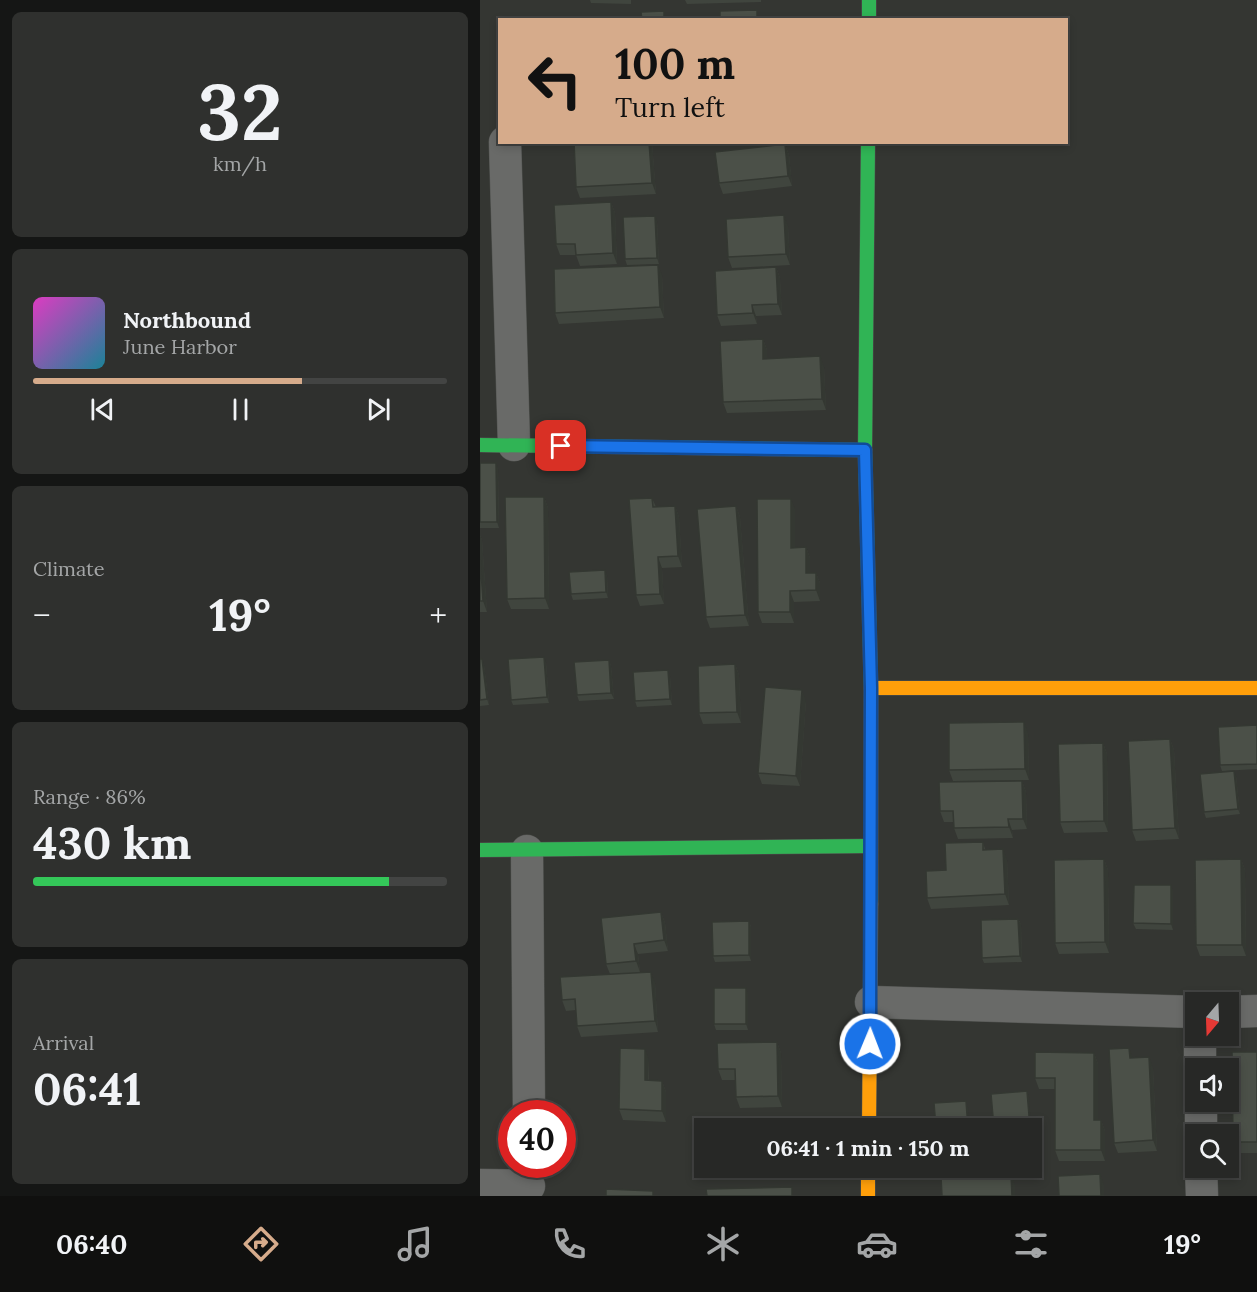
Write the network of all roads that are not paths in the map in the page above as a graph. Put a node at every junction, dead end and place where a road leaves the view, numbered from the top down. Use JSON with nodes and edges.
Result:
{"nodes":[{"id":1,"x":869,"y":0,"type":"edge"},
{"id":2,"x":868,"y":18,"type":"edge"},
{"id":3,"x":505,"y":144,"type":"edge"},
{"id":4,"x":868,"y":144,"type":"edge"},
{"id":5,"x":480,"y":445,"type":"edge"},
{"id":6,"x":514,"y":445,"type":"junction"},
{"id":7,"x":865,"y":450,"type":"junction"},
{"id":8,"x":871,"y":688,"type":"junction"},
{"id":9,"x":1257,"y":688,"type":"edge"},
{"id":10,"x":870,"y":846,"type":"junction"},
{"id":11,"x":480,"y":850,"type":"edge"},
{"id":12,"x":527,"y":851,"type":"junction"},
{"id":13,"x":871,"y":1002,"type":"junction"},
{"id":14,"x":1257,"y":1011,"type":"edge"},
{"id":15,"x":1185,"y":1012,"type":"edge"},
{"id":16,"x":1239,"y":1012,"type":"edge"},
{"id":17,"x":529,"y":1100,"type":"edge"},
{"id":18,"x":869,"y":1118,"type":"edge"},
{"id":19,"x":868,"y":1178,"type":"edge"},
{"id":20,"x":1201,"y":1178,"type":"edge"},
{"id":21,"x":529,"y":1182,"type":"edge"},
{"id":22,"x":480,"y":1185,"type":"edge"},
{"id":23,"x":868,"y":1196,"type":"edge"},
{"id":24,"x":1202,"y":1196,"type":"edge"}],
"edges":[{"from":1,"to":2,"type":"street"},
{"from":3,"to":6,"type":"street"},
{"from":4,"to":7,"type":"street"},
{"from":5,"to":6,"type":"street"},
{"from":6,"to":7,"type":"street"},
{"from":7,"to":8,"type":"street"},
{"from":8,"to":9,"type":"street"},
{"from":8,"to":10,"type":"street"},
{"from":10,"to":12,"type":"street"},
{"from":10,"to":13,"type":"street"},
{"from":11,"to":12,"type":"street"},
{"from":12,"to":17,"type":"street"},
{"from":13,"to":15,"type":"street"},
{"from":13,"to":18,"type":"street"},
{"from":14,"to":16,"type":"street"},
{"from":19,"to":23,"type":"street"},
{"from":20,"to":24,"type":"street"},
{"from":21,"to":22,"type":"street"}]}
